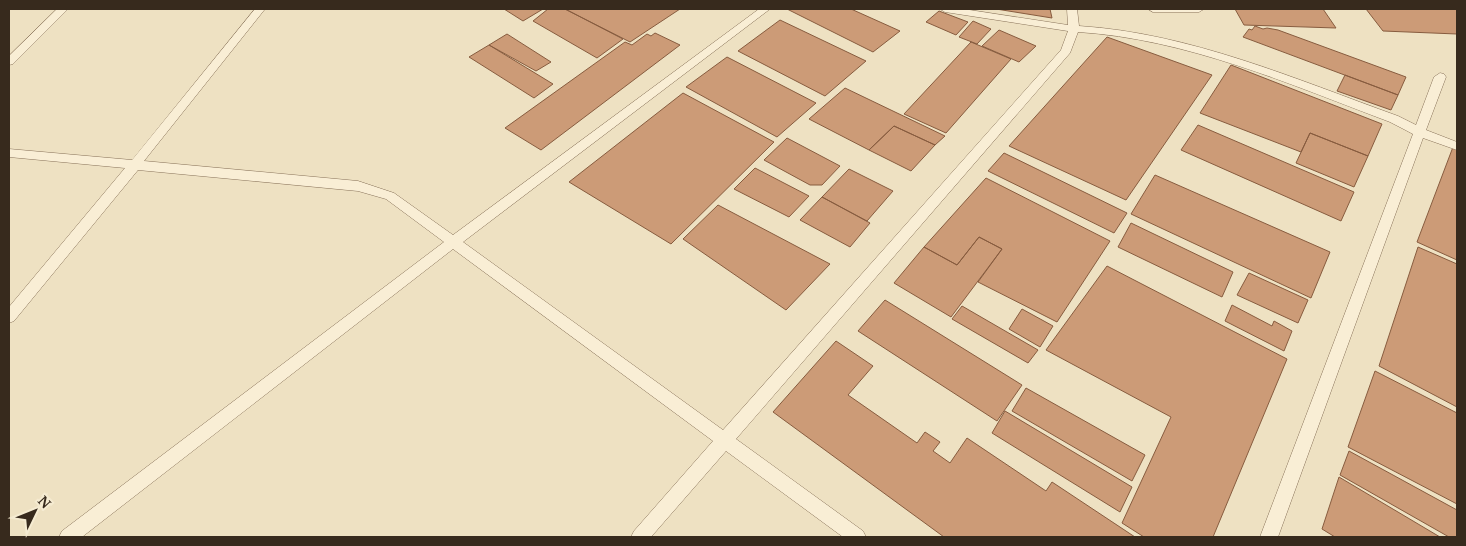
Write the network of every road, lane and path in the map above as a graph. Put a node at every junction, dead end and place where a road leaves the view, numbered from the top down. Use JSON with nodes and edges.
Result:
{"nodes":[{"id":1,"x":63,"y":9,"type":"edge"},
{"id":2,"x":260,"y":9,"type":"edge"},
{"id":3,"x":765,"y":9,"type":"edge"},
{"id":4,"x":945,"y":9,"type":"edge"},
{"id":5,"x":1072,"y":9,"type":"edge"},
{"id":6,"x":1153,"y":9,"type":"edge"},
{"id":7,"x":1199,"y":9,"type":"edge"},
{"id":8,"x":1074,"y":30,"type":"junction"},
{"id":9,"x":9,"y":62,"type":"edge"},
{"id":10,"x":1440,"y":76,"type":"dead end"},
{"id":11,"x":1420,"y":132,"type":"junction"},
{"id":12,"x":1457,"y":146,"type":"edge"},
{"id":13,"x":9,"y":153,"type":"edge"},
{"id":14,"x":134,"y":166,"type":"junction"},
{"id":15,"x":455,"y":241,"type":"junction"},
{"id":16,"x":9,"y":317,"type":"edge"},
{"id":17,"x":724,"y":441,"type":"junction"},
{"id":18,"x":68,"y":537,"type":"edge"},
{"id":19,"x":640,"y":537,"type":"edge"},
{"id":20,"x":857,"y":537,"type":"edge"},
{"id":21,"x":1269,"y":537,"type":"edge"}],
"edges":[{"from":1,"to":9,"type":"lane"},
{"from":2,"to":14,"type":"lane"},
{"from":3,"to":15,"type":"lane"},
{"from":4,"to":8,"type":"lane"},
{"from":5,"to":8,"type":"lane"},
{"from":6,"to":7,"type":"lane"},
{"from":8,"to":11,"type":"lane"},
{"from":8,"to":17,"type":"lane"},
{"from":10,"to":11,"type":"lane"},
{"from":11,"to":12,"type":"lane"},
{"from":11,"to":21,"type":"lane"},
{"from":13,"to":14,"type":"lane"},
{"from":14,"to":15,"type":"lane"},
{"from":14,"to":16,"type":"lane"},
{"from":15,"to":17,"type":"lane"},
{"from":15,"to":18,"type":"lane"},
{"from":17,"to":19,"type":"lane"},
{"from":17,"to":20,"type":"lane"}]}
